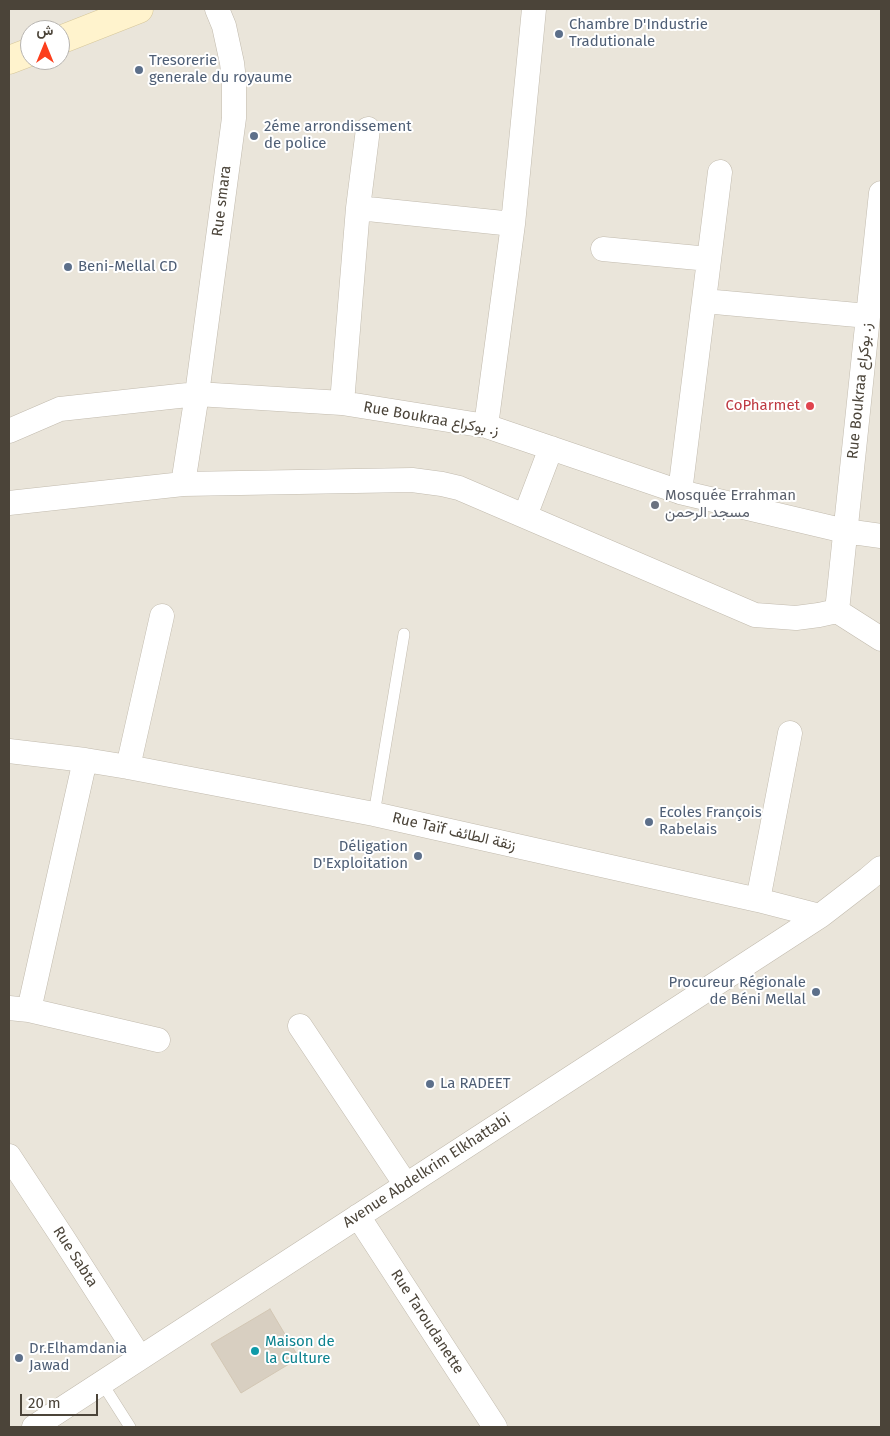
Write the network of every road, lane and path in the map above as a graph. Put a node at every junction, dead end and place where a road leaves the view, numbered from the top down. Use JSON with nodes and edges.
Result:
{"nodes":[{"id":1,"x":138,"y":9,"type":"edge"},
{"id":2,"x":217,"y":9,"type":"edge"},
{"id":3,"x":534,"y":9,"type":"edge"},
{"id":4,"x":70,"y":36,"type":"edge"},
{"id":5,"x":368,"y":129,"type":"dead end"},
{"id":6,"x":720,"y":172,"type":"dead end"},
{"id":7,"x":881,"y":193,"type":"edge"},
{"id":8,"x":358,"y":208,"type":"junction"},
{"id":9,"x":513,"y":224,"type":"junction"},
{"id":10,"x":879,"y":239,"type":"edge"},
{"id":11,"x":603,"y":249,"type":"dead end"},
{"id":12,"x":709,"y":259,"type":"junction"},
{"id":13,"x":704,"y":301,"type":"junction"},
{"id":14,"x":868,"y":316,"type":"junction"},
{"id":15,"x":197,"y":394,"type":"junction"},
{"id":16,"x":342,"y":403,"type":"junction"},
{"id":17,"x":486,"y":426,"type":"junction"},
{"id":18,"x":9,"y":431,"type":"edge"},
{"id":19,"x":551,"y":448,"type":"junction"},
{"id":20,"x":183,"y":484,"type":"junction"},
{"id":21,"x":680,"y":492,"type":"junction"},
{"id":22,"x":9,"y":503,"type":"edge"},
{"id":23,"x":525,"y":516,"type":"junction"},
{"id":24,"x":845,"y":530,"type":"junction"},
{"id":25,"x":881,"y":536,"type":"edge"},
{"id":26,"x":837,"y":610,"type":"junction"},
{"id":27,"x":162,"y":616,"type":"dead end"},
{"id":28,"x":404,"y":634,"type":"dead end"},
{"id":29,"x":881,"y":639,"type":"edge"},
{"id":30,"x":790,"y":733,"type":"dead end"},
{"id":31,"x":9,"y":751,"type":"edge"},
{"id":32,"x":85,"y":760,"type":"junction"},
{"id":33,"x":128,"y":767,"type":"junction"},
{"id":34,"x":374,"y":814,"type":"junction"},
{"id":35,"x":881,"y":868,"type":"edge"},
{"id":36,"x":758,"y":900,"type":"junction"},
{"id":37,"x":820,"y":916,"type":"junction"},
{"id":38,"x":19,"y":1009,"type":"edge"},
{"id":39,"x":300,"y":1026,"type":"dead end"},
{"id":40,"x":158,"y":1040,"type":"dead end"},
{"id":41,"x":9,"y":1156,"type":"edge"},
{"id":42,"x":406,"y":1185,"type":"junction"},
{"id":43,"x":358,"y":1216,"type":"junction"},
{"id":44,"x":140,"y":1358,"type":"junction"},
{"id":45,"x":102,"y":1383,"type":"junction"},
{"id":46,"x":34,"y":1427,"type":"edge"},
{"id":47,"x":130,"y":1427,"type":"edge"},
{"id":48,"x":495,"y":1427,"type":"edge"}],
"edges":[{"from":1,"to":4,"type":"main road"},
{"from":2,"to":15,"type":"street","name":"Rue smara"},
{"from":3,"to":9,"type":"street"},
{"from":5,"to":8,"type":"street"},
{"from":6,"to":12,"type":"street"},
{"from":7,"to":10,"type":"street","name":"Rue Boukraa ز. بوكراع"},
{"from":8,"to":9,"type":"street"},
{"from":8,"to":16,"type":"street"},
{"from":9,"to":17,"type":"street"},
{"from":10,"to":14,"type":"street","name":"Rue Boukraa ز. بوكراع"},
{"from":11,"to":12,"type":"street"},
{"from":12,"to":13,"type":"street"},
{"from":13,"to":14,"type":"street"},
{"from":13,"to":21,"type":"street"},
{"from":14,"to":24,"type":"street","name":"Rue Boukraa ز. بوكراع"},
{"from":15,"to":16,"type":"street","name":"Rue Boukraa ز. بوكراع"},
{"from":15,"to":18,"type":"street","name":"Rue Boukraa ز. بوكراع"},
{"from":15,"to":20,"type":"street","name":"Rue smara"},
{"from":16,"to":17,"type":"street","name":"Rue Boukraa ز. بوكراع"},
{"from":17,"to":19,"type":"street","name":"Rue Boukraa ز. بوكراع"},
{"from":19,"to":21,"type":"street","name":"Rue Boukraa ز. بوكراع"},
{"from":19,"to":23,"type":"street"},
{"from":20,"to":22,"type":"street"},
{"from":20,"to":23,"type":"street"},
{"from":21,"to":24,"type":"street","name":"Rue Boukraa ز. بوكراع"},
{"from":23,"to":26,"type":"street"},
{"from":24,"to":25,"type":"street"},
{"from":24,"to":26,"type":"street","name":"Rue Boukraa ز. بوكراع"},
{"from":26,"to":29,"type":"street"},
{"from":27,"to":33,"type":"street"},
{"from":28,"to":34,"type":"lane"},
{"from":30,"to":36,"type":"street"},
{"from":31,"to":32,"type":"street","name":"Rue Taïf زنقة الطائف"},
{"from":32,"to":33,"type":"street","name":"Rue Taïf زنقة الطائف"},
{"from":32,"to":38,"type":"street"},
{"from":33,"to":34,"type":"street","name":"Rue Taïf زنقة الطائف"},
{"from":34,"to":36,"type":"street","name":"Rue Taïf زنقة الطائف"},
{"from":35,"to":37,"type":"street"},
{"from":36,"to":37,"type":"street","name":"Rue Taïf زنقة الطائف"},
{"from":37,"to":42,"type":"street","name":"Avenue Abdelkrim Elkhattabi"},
{"from":38,"to":40,"type":"street"},
{"from":39,"to":42,"type":"street"},
{"from":41,"to":44,"type":"street","name":"Rue Sabta"},
{"from":42,"to":43,"type":"street","name":"Avenue Abdelkrim Elkhattabi"},
{"from":43,"to":44,"type":"street","name":"Avenue Abdelkrim Elkhattabi"},
{"from":43,"to":48,"type":"street","name":"Rue Taroudanette"},
{"from":44,"to":45,"type":"street","name":"Avenue Abdelkrim Elkhattabi"},
{"from":45,"to":46,"type":"street","name":"Avenue Abdelkrim Elkhattabi"},
{"from":45,"to":47,"type":"lane"}]}
